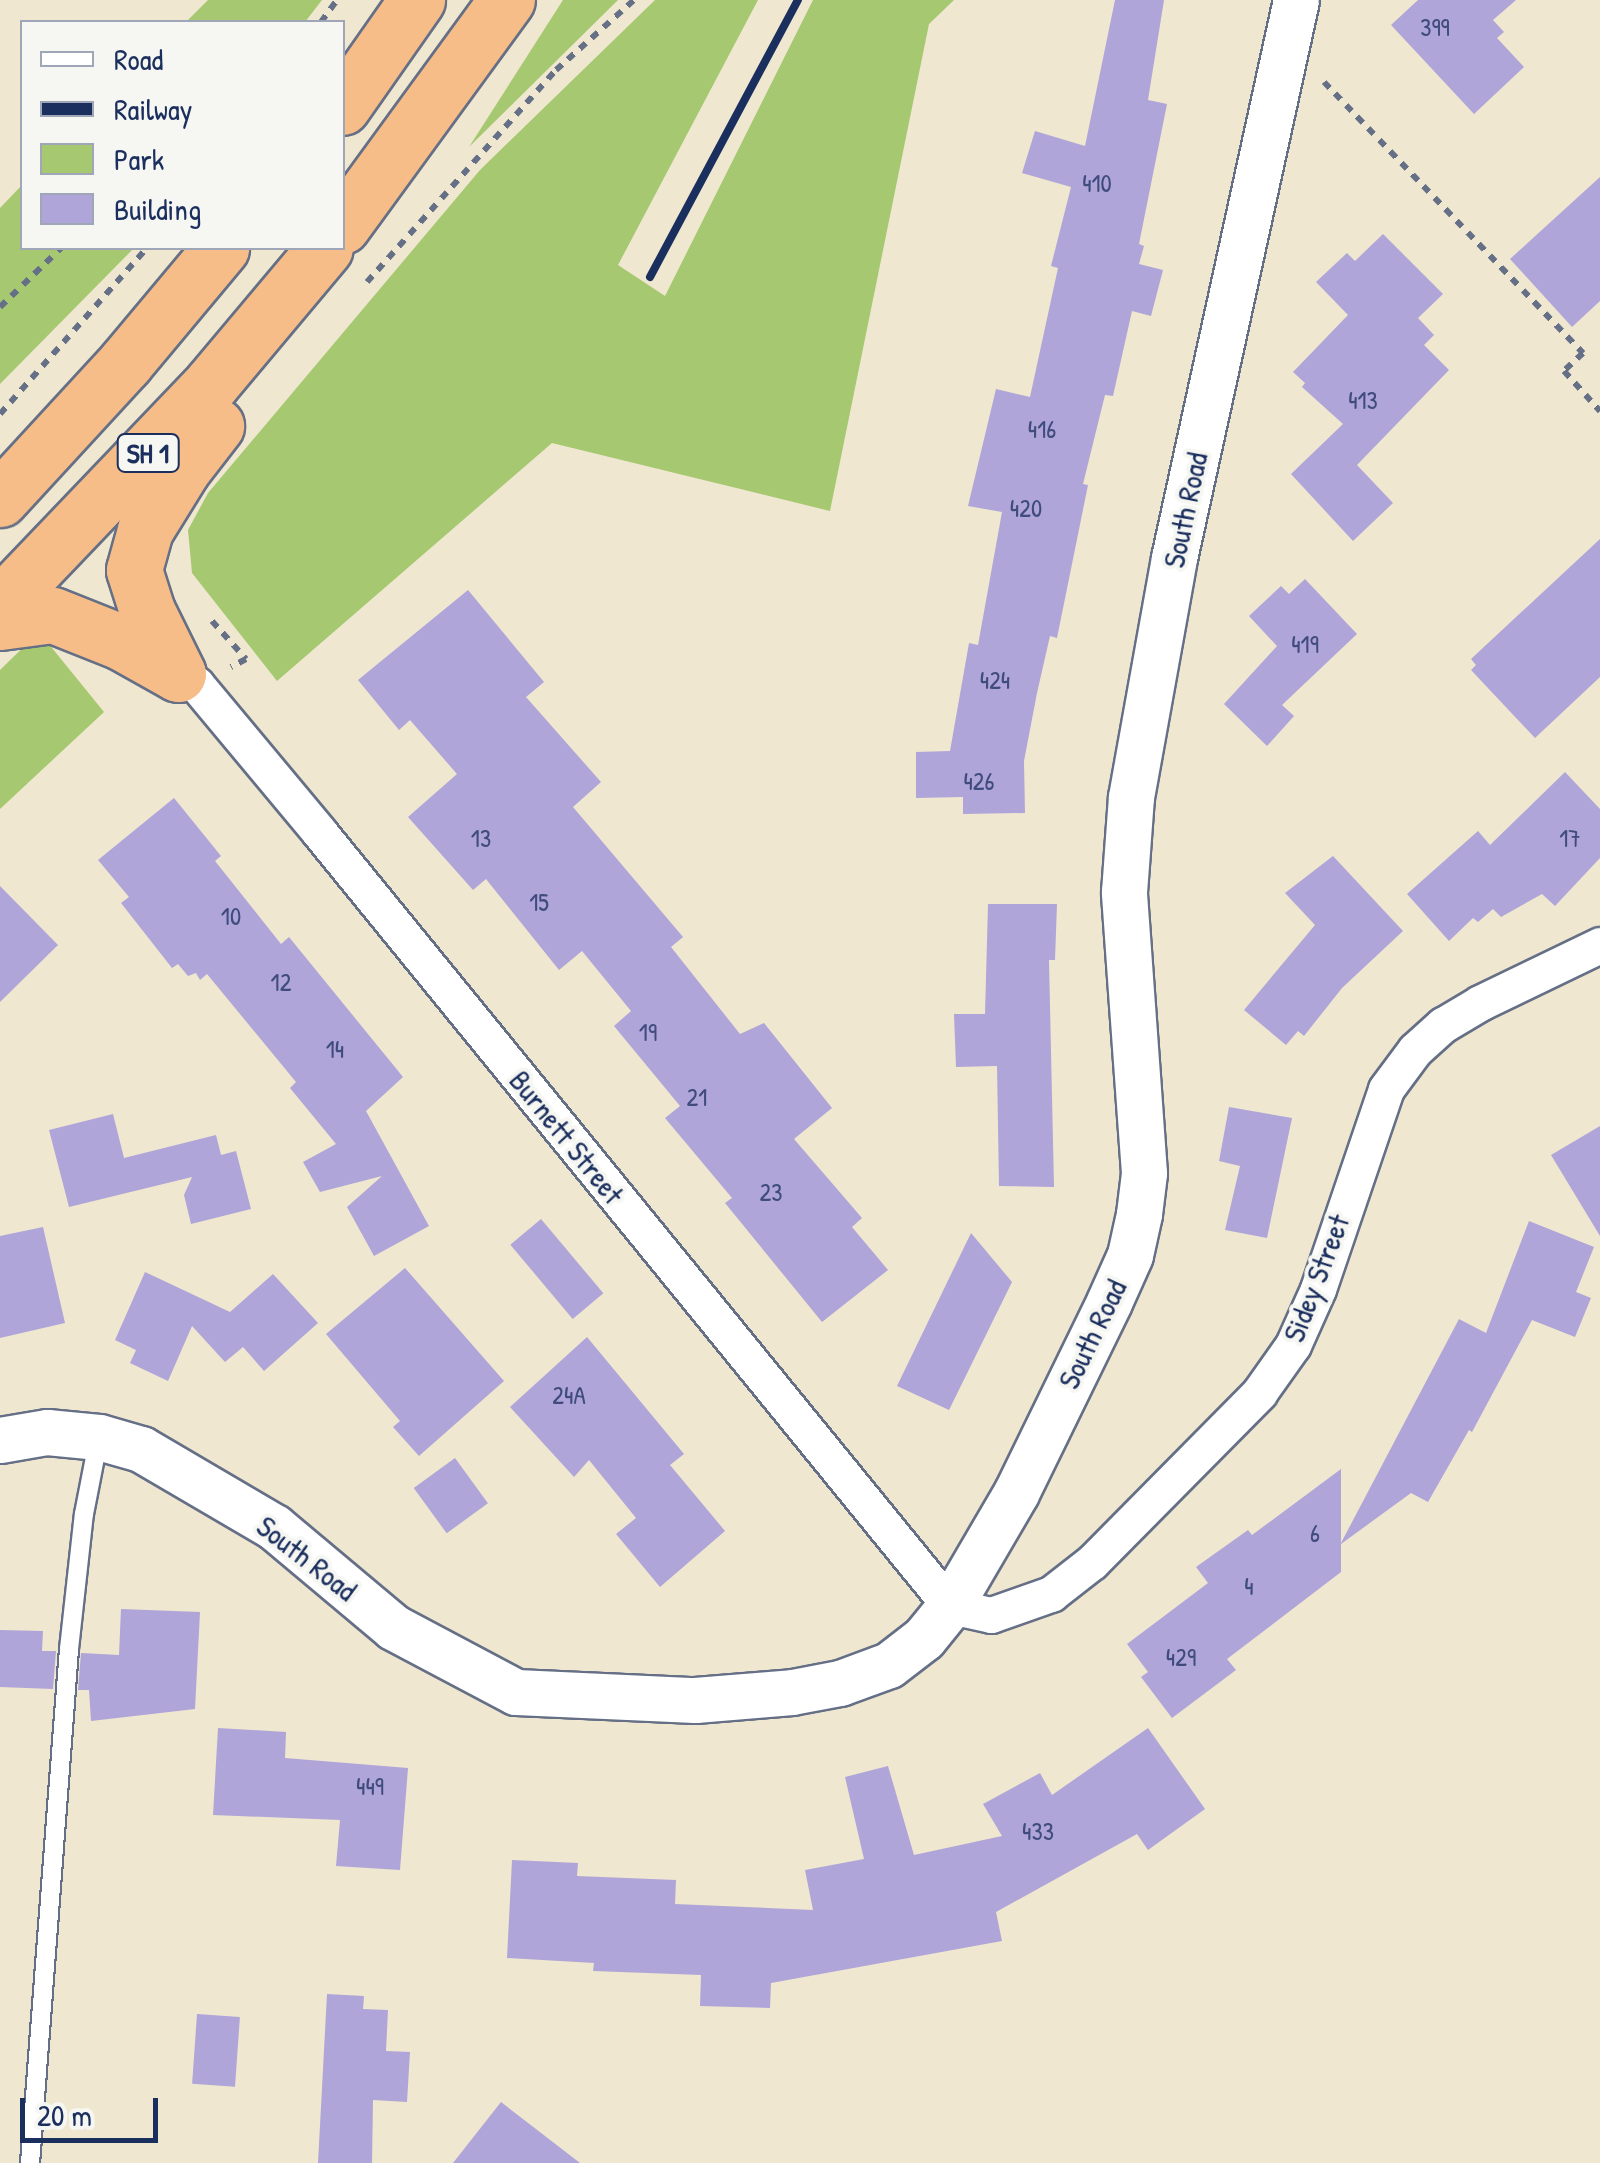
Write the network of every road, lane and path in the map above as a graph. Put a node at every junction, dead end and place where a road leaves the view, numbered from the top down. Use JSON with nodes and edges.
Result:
{"nodes":[{"id":1,"x":338,"y":0,"type":"edge"},
{"id":2,"x":417,"y":0,"type":"edge"},
{"id":3,"x":507,"y":0,"type":"edge"},
{"id":4,"x":634,"y":0,"type":"edge"},
{"id":5,"x":322,"y":20,"type":"edge"},
{"id":6,"x":1290,"y":21,"type":"edge"},
{"id":7,"x":345,"y":103,"type":"edge"},
{"id":8,"x":345,"y":222,"type":"edge"},
{"id":9,"x":59,"y":250,"type":"edge"},
{"id":10,"x":145,"y":250,"type":"edge"},
{"id":11,"x":220,"y":250,"type":"edge"},
{"id":12,"x":323,"y":250,"type":"edge"},
{"id":13,"x":360,"y":290,"type":"dead end"},
{"id":14,"x":287,"y":293,"type":"junction"},
{"id":15,"x":0,"y":307,"type":"edge"},
{"id":16,"x":1600,"y":411,"type":"edge"},
{"id":17,"x":0,"y":414,"type":"edge"},
{"id":18,"x":0,"y":499,"type":"edge"},
{"id":19,"x":0,"y":604,"type":"edge"},
{"id":20,"x":206,"y":614,"type":"dead end"},
{"id":21,"x":0,"y":622,"type":"edge"},
{"id":22,"x":187,"y":679,"type":"junction"},
{"id":23,"x":1600,"y":945,"type":"edge"},
{"id":24,"x":99,"y":1437,"type":"junction"},
{"id":25,"x":0,"y":1440,"type":"edge"},
{"id":26,"x":950,"y":1606,"type":"junction"},
{"id":27,"x":30,"y":2163,"type":"edge"}],
"edges":[{"from":1,"to":5,"type":"path"},
{"from":2,"to":7,"type":"highway"},
{"from":3,"to":8,"type":"highway"},
{"from":4,"to":13,"type":"path"},
{"from":6,"to":16,"type":"path"},
{"from":6,"to":26,"type":"street","name":"South Road"},
{"from":9,"to":15,"type":"path"},
{"from":10,"to":17,"type":"path"},
{"from":11,"to":18,"type":"highway","number":"SH 1"},
{"from":12,"to":14,"type":"highway","number":"SH 1"},
{"from":14,"to":19,"type":"highway","number":"SH 1"},
{"from":14,"to":22,"type":"highway"},
{"from":20,"to":22,"type":"path"},
{"from":21,"to":22,"type":"highway"},
{"from":22,"to":26,"type":"street","name":"Burnett Street"},
{"from":23,"to":26,"type":"street","name":"Sidey Street"},
{"from":24,"to":25,"type":"street","name":"South Road"},
{"from":24,"to":26,"type":"street","name":"South Road"},
{"from":24,"to":27,"type":"lane"}]}
